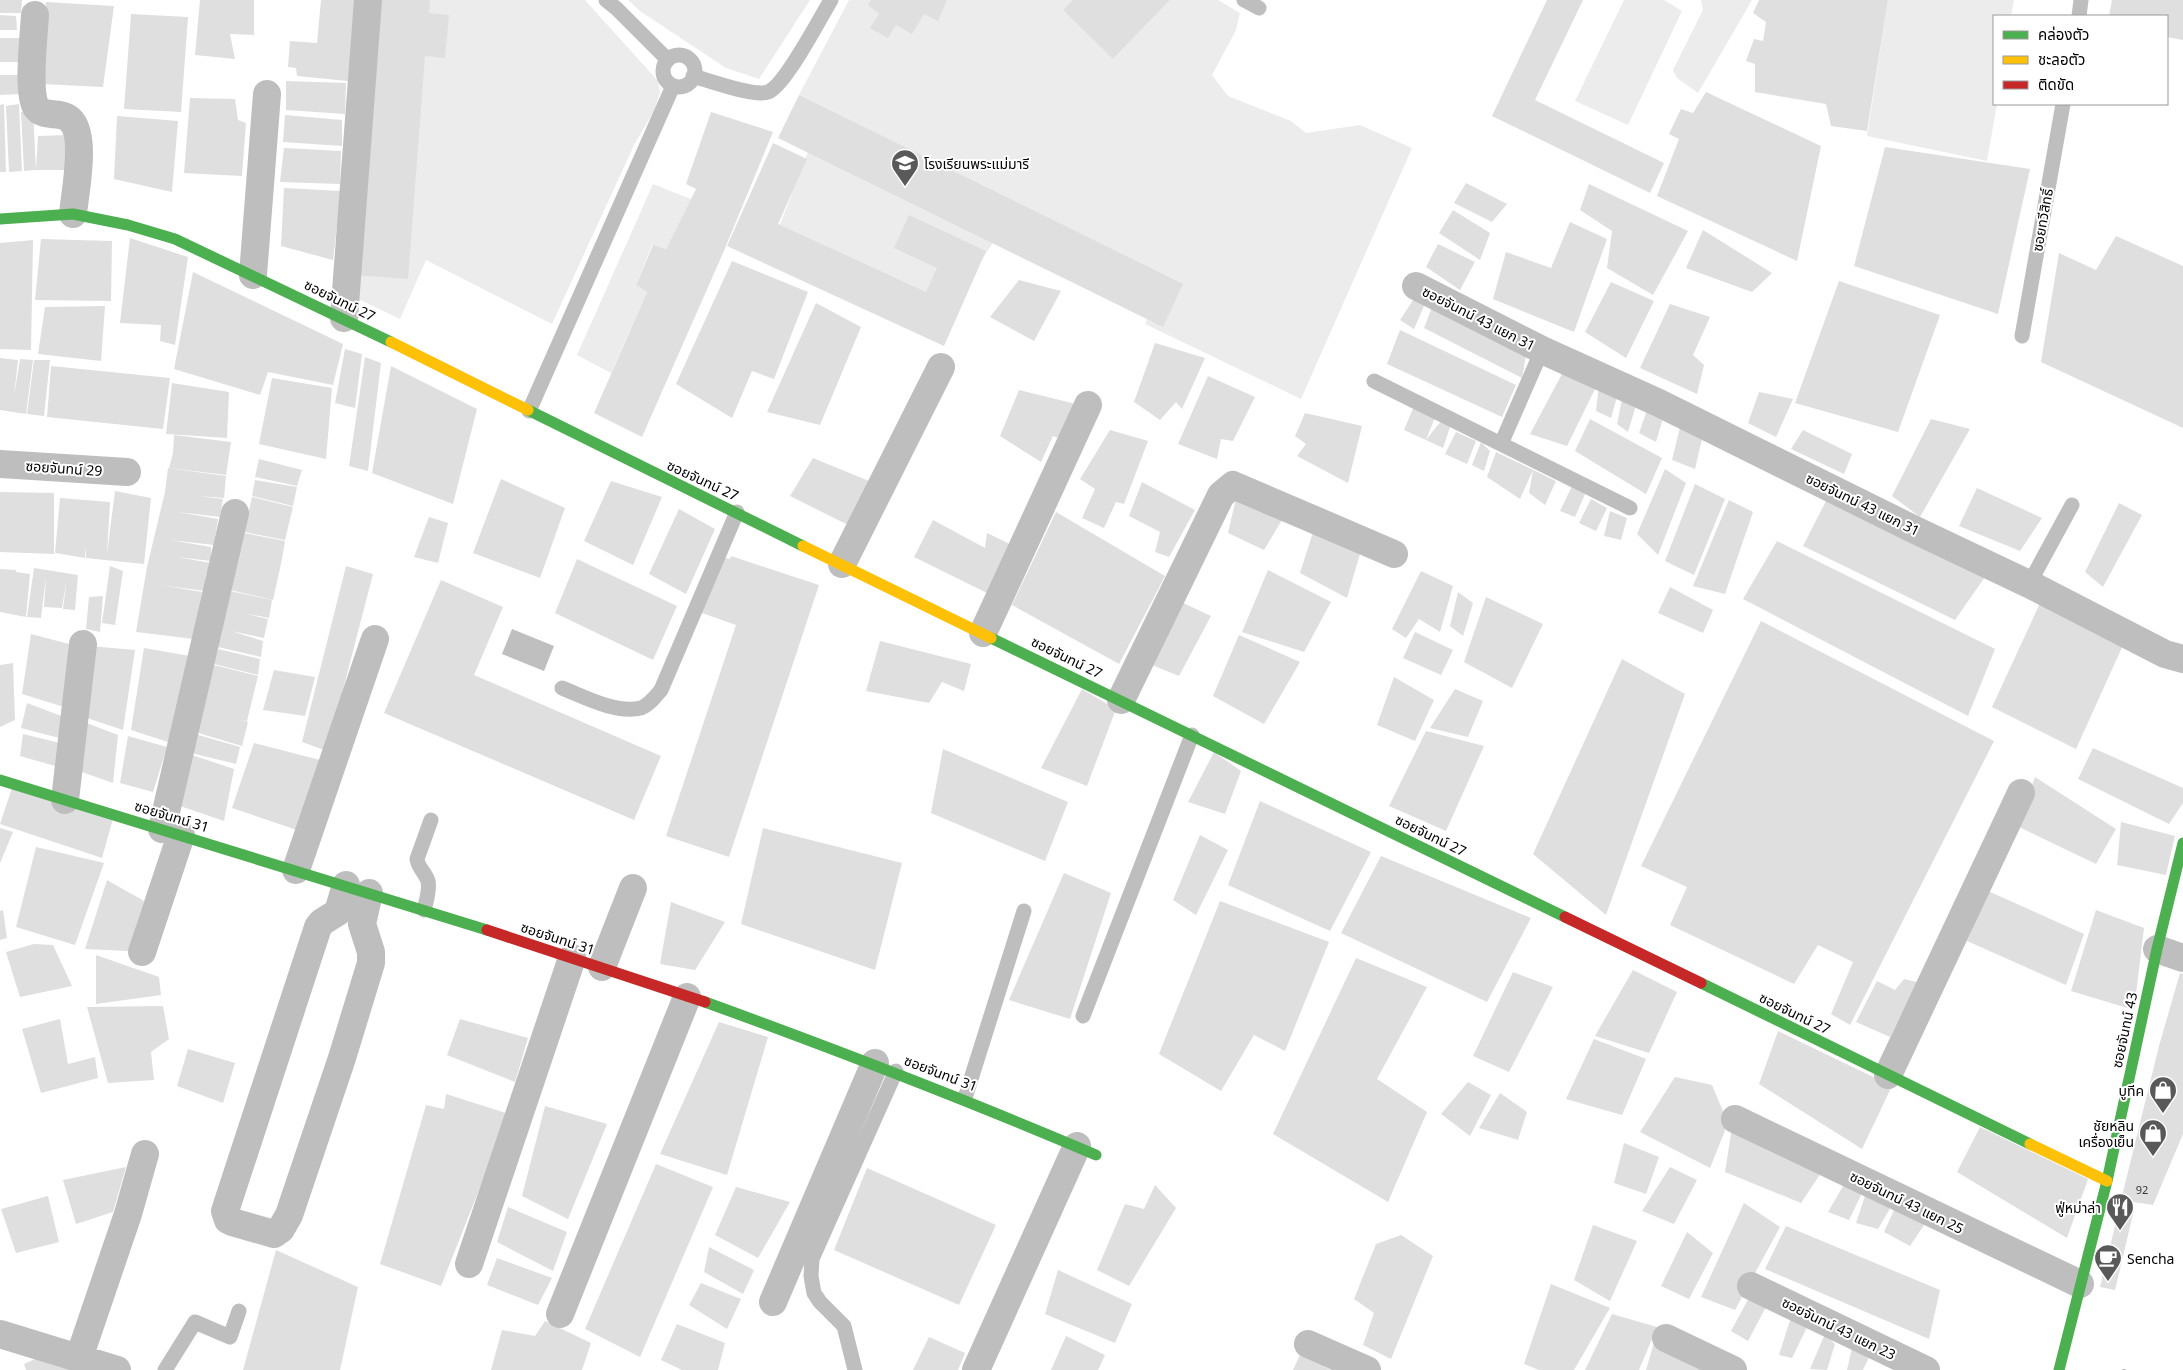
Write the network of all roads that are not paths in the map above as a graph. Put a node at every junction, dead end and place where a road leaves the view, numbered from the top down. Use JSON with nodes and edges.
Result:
{"nodes":[{"id":1,"x":368,"y":0,"type":"edge"},
{"id":2,"x":606,"y":0,"type":"edge"},
{"id":3,"x":831,"y":0,"type":"edge"},
{"id":4,"x":1244,"y":0,"type":"edge"},
{"id":5,"x":2081,"y":0,"type":"edge"},
{"id":6,"x":1259,"y":8,"type":"dead end"},
{"id":7,"x":35,"y":15,"type":"dead end"},
{"id":8,"x":2078,"y":15,"type":"edge"},
{"id":9,"x":668,"y":60,"type":"junction"},
{"id":10,"x":693,"y":76,"type":"junction"},
{"id":11,"x":673,"y":86,"type":"junction"},
{"id":12,"x":267,"y":94,"type":"dead end"},
{"id":13,"x":2063,"y":105,"type":"edge"},
{"id":14,"x":73,"y":214,"type":"junction"},
{"id":15,"x":0,"y":219,"type":"edge"},
{"id":16,"x":253,"y":275,"type":"junction"},
{"id":17,"x":1416,"y":286,"type":"dead end"},
{"id":18,"x":344,"y":318,"type":"junction"},
{"id":19,"x":2022,"y":336,"type":"dead end"},
{"id":20,"x":1542,"y":350,"type":"junction"},
{"id":21,"x":941,"y":367,"type":"dead end"},
{"id":22,"x":1374,"y":381,"type":"dead end"},
{"id":23,"x":1088,"y":405,"type":"dead end"},
{"id":24,"x":529,"y":410,"type":"junction"},
{"id":25,"x":1500,"y":444,"type":"junction"},
{"id":26,"x":0,"y":464,"type":"edge"},
{"id":27,"x":127,"y":472,"type":"dead end"},
{"id":28,"x":2072,"y":505,"type":"dead end"},
{"id":29,"x":1630,"y":508,"type":"dead end"},
{"id":30,"x":737,"y":512,"type":"junction"},
{"id":31,"x":234,"y":513,"type":"dead end"},
{"id":32,"x":1394,"y":554,"type":"dead end"},
{"id":33,"x":842,"y":564,"type":"junction"},
{"id":34,"x":2029,"y":584,"type":"junction"},
{"id":35,"x":982,"y":633,"type":"junction"},
{"id":36,"x":375,"y":638,"type":"dead end"},
{"id":37,"x":82,"y":644,"type":"dead end"},
{"id":38,"x":2183,"y":659,"type":"edge"},
{"id":39,"x":562,"y":688,"type":"dead end"},
{"id":40,"x":1121,"y":700,"type":"junction"},
{"id":41,"x":1192,"y":735,"type":"junction"},
{"id":42,"x":0,"y":780,"type":"edge"},
{"id":43,"x":2021,"y":793,"type":"dead end"},
{"id":44,"x":65,"y":800,"type":"junction"},
{"id":45,"x":430,"y":820,"type":"dead end"},
{"id":46,"x":172,"y":832,"type":"junction"},
{"id":47,"x":2183,"y":843,"type":"edge"},
{"id":48,"x":296,"y":870,"type":"junction"},
{"id":49,"x":632,"y":888,"type":"dead end"},
{"id":50,"x":357,"y":889,"type":"junction"},
{"id":51,"x":424,"y":910,"type":"junction"},
{"id":52,"x":1024,"y":911,"type":"dead end"},
{"id":53,"x":2157,"y":949,"type":"junction"},
{"id":54,"x":142,"y":952,"type":"dead end"},
{"id":55,"x":572,"y":958,"type":"junction"},
{"id":56,"x":2183,"y":958,"type":"edge"},
{"id":57,"x":602,"y":968,"type":"junction"},
{"id":58,"x":687,"y":997,"type":"junction"},
{"id":59,"x":1083,"y":1016,"type":"dead end"},
{"id":60,"x":885,"y":1067,"type":"junction"},
{"id":61,"x":1888,"y":1075,"type":"junction"},
{"id":62,"x":965,"y":1098,"type":"junction"},
{"id":63,"x":1735,"y":1119,"type":"dead end"},
{"id":64,"x":1086,"y":1150,"type":"joint"},
{"id":65,"x":145,"y":1154,"type":"dead end"},
{"id":66,"x":2107,"y":1180,"type":"junction"},
{"id":67,"x":469,"y":1264,"type":"dead end"},
{"id":68,"x":2080,"y":1284,"type":"junction"},
{"id":69,"x":1751,"y":1286,"type":"dead end"},
{"id":70,"x":773,"y":1302,"type":"dead end"},
{"id":71,"x":239,"y":1311,"type":"dead end"},
{"id":72,"x":560,"y":1314,"type":"dead end"},
{"id":73,"x":0,"y":1334,"type":"edge"},
{"id":74,"x":1666,"y":1338,"type":"dead end"},
{"id":75,"x":1308,"y":1344,"type":"dead end"},
{"id":76,"x":80,"y":1358,"type":"junction"},
{"id":77,"x":117,"y":1370,"type":"edge"},
{"id":78,"x":165,"y":1370,"type":"edge"},
{"id":79,"x":855,"y":1370,"type":"edge"},
{"id":80,"x":976,"y":1370,"type":"edge"},
{"id":81,"x":1366,"y":1370,"type":"edge"},
{"id":82,"x":1733,"y":1370,"type":"edge"},
{"id":83,"x":1926,"y":1370,"type":"edge"},
{"id":84,"x":2059,"y":1370,"type":"edge"}],
"edges":[{"from":1,"to":18,"type":"street"},
{"from":2,"to":9,"type":"lane"},
{"from":3,"to":10,"type":"lane"},
{"from":4,"to":6,"type":"lane"},
{"from":5,"to":8,"type":"lane"},
{"from":7,"to":14,"type":"street"},
{"from":9,"to":10,"type":"lane"},
{"from":9,"to":11,"type":"lane"},
{"from":10,"to":11,"type":"lane"},
{"from":11,"to":24,"type":"lane"},
{"from":12,"to":16,"type":"street"},
{"from":13,"to":19,"type":"lane","name":"ซอยทวีสิทธิ์"},
{"from":14,"to":15,"type":"street","name":"ซอยจันทน์ 27"},
{"from":14,"to":16,"type":"street","name":"ซอยจันทน์ 27"},
{"from":16,"to":18,"type":"street","name":"ซอยจันทน์ 27"},
{"from":17,"to":20,"type":"street","name":"ซอยจันทน์ 43 แยก 31"},
{"from":18,"to":24,"type":"street","name":"ซอยจันทน์ 27"},
{"from":20,"to":25,"type":"lane","name":"ซอยจันทน์ 43 แยก 31"},
{"from":20,"to":34,"type":"street","name":"ซอยจันทน์ 43 แยก 31"},
{"from":21,"to":33,"type":"street"},
{"from":22,"to":25,"type":"lane"},
{"from":23,"to":35,"type":"street"},
{"from":24,"to":30,"type":"street","name":"ซอยจันทน์ 27"},
{"from":25,"to":29,"type":"lane"},
{"from":26,"to":27,"type":"street","name":"ซอยจันทน์ 29"},
{"from":28,"to":34,"type":"lane"},
{"from":30,"to":33,"type":"street","name":"ซอยจันทน์ 27"},
{"from":30,"to":39,"type":"lane"},
{"from":31,"to":46,"type":"street"},
{"from":32,"to":40,"type":"street"},
{"from":33,"to":35,"type":"street","name":"ซอยจันทน์ 27"},
{"from":34,"to":38,"type":"street","name":"ซอยจันทน์ 43 แยก 31"},
{"from":35,"to":40,"type":"street","name":"ซอยจันทน์ 27"},
{"from":36,"to":48,"type":"street"},
{"from":37,"to":44,"type":"street"},
{"from":40,"to":41,"type":"street","name":"ซอยจันทน์ 27"},
{"from":41,"to":59,"type":"lane"},
{"from":41,"to":61,"type":"street","name":"ซอยจันทน์ 27"},
{"from":42,"to":44,"type":"street","name":"ซอยจันทน์ 31"},
{"from":43,"to":61,"type":"street"},
{"from":44,"to":46,"type":"street","name":"ซอยจันทน์ 31"},
{"from":45,"to":51,"type":"lane"},
{"from":46,"to":48,"type":"street","name":"ซอยจันทน์ 31"},
{"from":46,"to":54,"type":"street"},
{"from":47,"to":53,"type":"street","name":"ซอยจันทน์ 43"},
{"from":48,"to":50,"type":"street","name":"ซอยจันทน์ 31"},
{"from":49,"to":57,"type":"street"},
{"from":50,"to":50,"type":"street"},
{"from":50,"to":51,"type":"street","name":"ซอยจันทน์ 31"},
{"from":51,"to":55,"type":"street","name":"ซอยจันทน์ 31"},
{"from":52,"to":62,"type":"lane"},
{"from":53,"to":56,"type":"street"},
{"from":53,"to":66,"type":"street","name":"ซอยจันทน์ 43"},
{"from":55,"to":57,"type":"street","name":"ซอยจันทน์ 31"},
{"from":55,"to":67,"type":"street"},
{"from":57,"to":58,"type":"street","name":"ซอยจันทน์ 31"},
{"from":58,"to":60,"type":"street","name":"ซอยจันทน์ 31"},
{"from":58,"to":72,"type":"street"},
{"from":60,"to":62,"type":"street","name":"ซอยจันทน์ 31"},
{"from":60,"to":70,"type":"street"},
{"from":60,"to":79,"type":"lane"},
{"from":61,"to":66,"type":"street","name":"ซอยจันทน์ 27"},
{"from":62,"to":64,"type":"street","name":"ซอยจันทน์ 31"},
{"from":63,"to":68,"type":"street","name":"ซอยจันทน์ 43 แยก 25"},
{"from":64,"to":80,"type":"street"},
{"from":65,"to":76,"type":"street"},
{"from":66,"to":68,"type":"street","name":"ซอยจันทน์ 43"},
{"from":68,"to":84,"type":"street","name":"ซอยจันทน์ 43"},
{"from":69,"to":83,"type":"street","name":"ซอยจันทน์ 43 แยก 23"},
{"from":71,"to":78,"type":"lane"},
{"from":73,"to":76,"type":"street"},
{"from":74,"to":82,"type":"street"},
{"from":75,"to":81,"type":"street"},
{"from":76,"to":77,"type":"street"}]}
